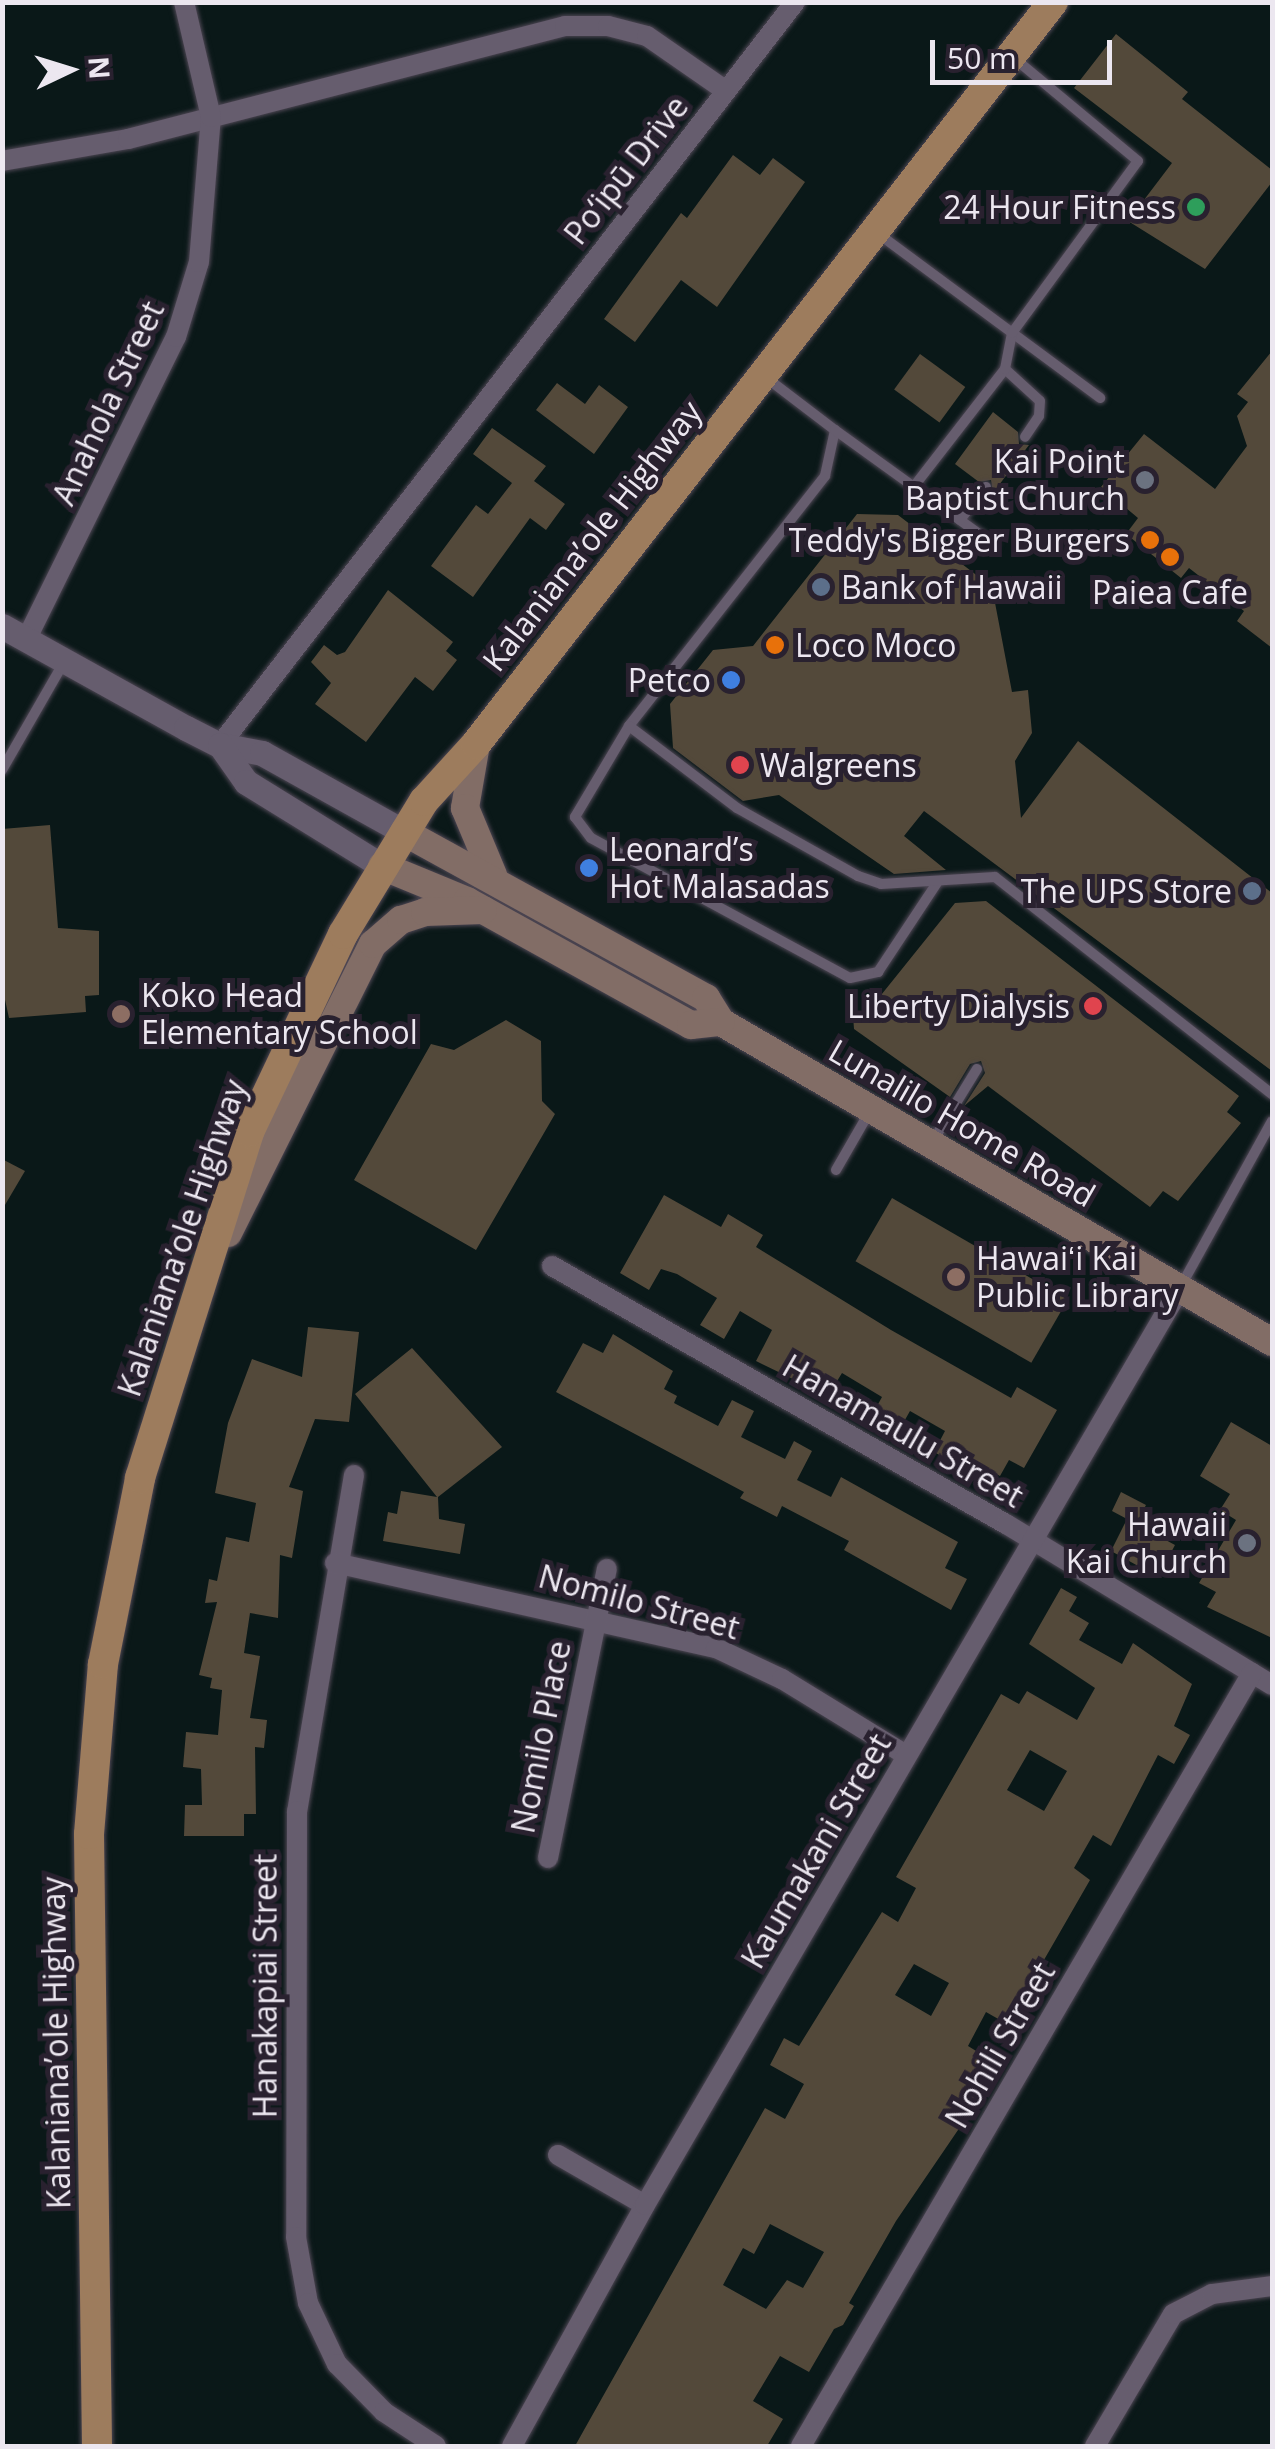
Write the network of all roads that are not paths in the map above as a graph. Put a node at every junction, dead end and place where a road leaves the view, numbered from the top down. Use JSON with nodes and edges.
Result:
{"nodes":[{"id":1,"x":184,"y":2,"type":"edge"},
{"id":2,"x":795,"y":2,"type":"edge"},
{"id":3,"x":1053,"y":2,"type":"edge"},
{"id":4,"x":1012,"y":56,"type":"junction"},
{"id":5,"x":726,"y":91,"type":"junction"},
{"id":6,"x":211,"y":117,"type":"junction"},
{"id":7,"x":2,"y":162,"type":"edge"},
{"id":8,"x":874,"y":231,"type":"junction"},
{"id":9,"x":1012,"y":332,"type":"junction"},
{"id":10,"x":1005,"y":369,"type":"junction"},
{"id":11,"x":761,"y":374,"type":"junction"},
{"id":12,"x":1100,"y":398,"type":"dead end"},
{"id":13,"x":835,"y":430,"type":"junction"},
{"id":14,"x":1025,"y":437,"type":"dead end"},
{"id":15,"x":915,"y":485,"type":"junction"},
{"id":16,"x":986,"y":487,"type":"dead end"},
{"id":17,"x":960,"y":520,"type":"junction"},
{"id":18,"x":992,"y":544,"type":"dead end"},
{"id":19,"x":2,"y":626,"type":"edge"},
{"id":20,"x":26,"y":640,"type":"junction"},
{"id":21,"x":64,"y":662,"type":"junction"},
{"id":22,"x":630,"y":726,"type":"junction"},
{"id":23,"x":476,"y":744,"type":"junction"},
{"id":24,"x":220,"y":745,"type":"junction"},
{"id":25,"x":2,"y":770,"type":"edge"},
{"id":26,"x":404,"y":832,"type":"junction"},
{"id":27,"x":382,"y":866,"type":"junction"},
{"id":28,"x":494,"y":875,"type":"junction"},
{"id":29,"x":936,"y":884,"type":"junction"},
{"id":30,"x":484,"y":910,"type":"junction"},
{"id":31,"x":721,"y":1022,"type":"junction"},
{"id":32,"x":978,"y":1069,"type":"dead end"},
{"id":33,"x":1272,"y":1094,"type":"edge"},
{"id":34,"x":871,"y":1110,"type":"junction"},
{"id":35,"x":1272,"y":1121,"type":"edge"},
{"id":36,"x":930,"y":1145,"type":"junction"},
{"id":37,"x":836,"y":1170,"type":"dead end"},
{"id":38,"x":552,"y":1266,"type":"dead end"},
{"id":39,"x":1179,"y":1290,"type":"junction"},
{"id":40,"x":184,"y":1330,"type":"junction"},
{"id":41,"x":1272,"y":1342,"type":"edge"},
{"id":42,"x":354,"y":1475,"type":"dead end"},
{"id":43,"x":1034,"y":1540,"type":"junction"},
{"id":44,"x":335,"y":1563,"type":"junction"},
{"id":45,"x":607,"y":1569,"type":"dead end"},
{"id":46,"x":595,"y":1618,"type":"junction"},
{"id":47,"x":1252,"y":1674,"type":"junction"},
{"id":48,"x":1272,"y":1685,"type":"edge"},
{"id":49,"x":906,"y":1754,"type":"junction"},
{"id":50,"x":548,"y":1858,"type":"dead end"},
{"id":51,"x":558,"y":2155,"type":"dead end"},
{"id":52,"x":645,"y":2205,"type":"junction"},
{"id":53,"x":1272,"y":2286,"type":"edge"},
{"id":54,"x":97,"y":2446,"type":"edge"},
{"id":55,"x":436,"y":2446,"type":"edge"},
{"id":56,"x":512,"y":2446,"type":"edge"},
{"id":57,"x":801,"y":2446,"type":"edge"},
{"id":58,"x":1095,"y":2446,"type":"edge"}],
"edges":[{"from":1,"to":6,"type":"street","name":"Anahola Street"},
{"from":2,"to":5,"type":"street"},
{"from":3,"to":4,"type":"main road","name":"Kalaniana’ole Highway"},
{"from":4,"to":8,"type":"main road","name":"Kalaniana’ole Highway"},
{"from":4,"to":9,"type":"lane"},
{"from":5,"to":6,"type":"street","name":"Po‘ipū Drive"},
{"from":5,"to":24,"type":"street","name":"Po‘ipū Drive"},
{"from":6,"to":7,"type":"street","name":"Po‘ipū Drive"},
{"from":6,"to":20,"type":"street","name":"Anahola Street"},
{"from":8,"to":9,"type":"lane"},
{"from":8,"to":11,"type":"main road","name":"Kalaniana’ole Highway"},
{"from":9,"to":10,"type":"lane"},
{"from":9,"to":12,"type":"lane"},
{"from":10,"to":14,"type":"lane"},
{"from":10,"to":15,"type":"lane"},
{"from":11,"to":13,"type":"lane"},
{"from":11,"to":23,"type":"main road","name":"Kalaniana’ole Highway"},
{"from":13,"to":15,"type":"lane"},
{"from":13,"to":22,"type":"lane"},
{"from":15,"to":17,"type":"lane"},
{"from":16,"to":17,"type":"lane"},
{"from":17,"to":18,"type":"lane"},
{"from":19,"to":20,"type":"street","name":"Lunalilo Home Road"},
{"from":20,"to":21,"type":"street","name":"Lunalilo Home Road"},
{"from":21,"to":24,"type":"street","name":"Lunalilo Home Road"},
{"from":21,"to":25,"type":"lane"},
{"from":22,"to":29,"type":"lane"},
{"from":22,"to":29,"type":"lane"},
{"from":23,"to":26,"type":"main road","name":"Kalaniana’ole Highway"},
{"from":23,"to":28,"type":"main road"},
{"from":24,"to":26,"type":"street","name":"Lunalilo Home Road"},
{"from":24,"to":27,"type":"street","name":"Lunalilo Home Road"},
{"from":26,"to":27,"type":"main road","name":"Kalaniana’ole Highway"},
{"from":26,"to":28,"type":"main road","name":"Lunalilo Home Road"},
{"from":27,"to":30,"type":"main road","name":"Lunalilo Home Road"},
{"from":27,"to":40,"type":"main road","name":"Kalaniana’ole Highway"},
{"from":28,"to":31,"type":"main road","name":"Lunalilo Home Road"},
{"from":29,"to":33,"type":"lane"},
{"from":30,"to":31,"type":"main road","name":"Lunalilo Home Road"},
{"from":30,"to":40,"type":"main road"},
{"from":31,"to":34,"type":"main road","name":"Lunalilo Home Road"},
{"from":32,"to":36,"type":"lane"},
{"from":34,"to":36,"type":"main road","name":"Lunalilo Home Road"},
{"from":34,"to":37,"type":"lane"},
{"from":35,"to":39,"type":"lane"},
{"from":36,"to":39,"type":"main road","name":"Lunalilo Home Road"},
{"from":38,"to":43,"type":"street","name":"Hanamaulu Street"},
{"from":39,"to":41,"type":"main road","name":"Lunalilo Home Road"},
{"from":39,"to":43,"type":"street","name":"Kaumakani Street"},
{"from":40,"to":54,"type":"main road","name":"Kalaniana’ole Highway"},
{"from":42,"to":44,"type":"street","name":"Hanakapiai Street"},
{"from":43,"to":47,"type":"street","name":"Hanamaulu Street"},
{"from":43,"to":49,"type":"street","name":"Kaumakani Street"},
{"from":44,"to":46,"type":"street","name":"Nomilo Street"},
{"from":44,"to":55,"type":"street","name":"Hanakapiai Street"},
{"from":45,"to":46,"type":"street","name":"Nomilo Place"},
{"from":46,"to":49,"type":"street","name":"Nomilo Street"},
{"from":46,"to":50,"type":"street","name":"Nomilo Place"},
{"from":47,"to":48,"type":"street","name":"Hanamaulu Street"},
{"from":47,"to":57,"type":"street","name":"Nohili Street"},
{"from":49,"to":52,"type":"street","name":"Kaumakani Street"},
{"from":51,"to":52,"type":"street"},
{"from":52,"to":56,"type":"street","name":"Kaumakani Street"},
{"from":53,"to":58,"type":"street"}]}
